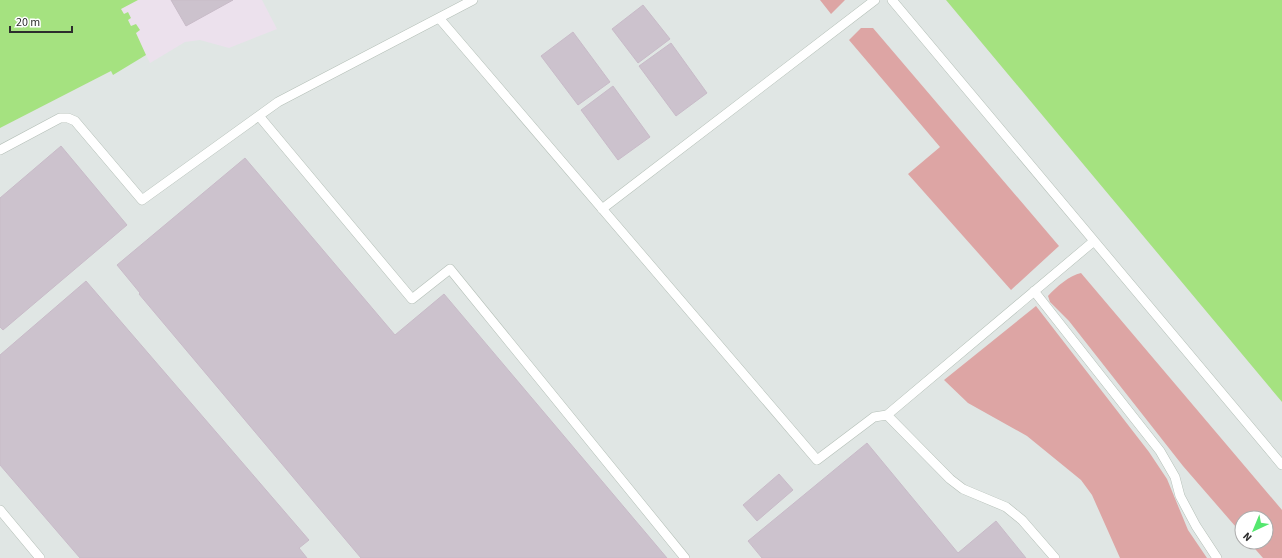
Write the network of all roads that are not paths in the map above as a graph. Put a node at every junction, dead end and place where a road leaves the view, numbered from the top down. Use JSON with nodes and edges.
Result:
{"nodes":[{"id":1,"x":473,"y":0,"type":"edge"},
{"id":2,"x":875,"y":0,"type":"edge"},
{"id":3,"x":892,"y":0,"type":"edge"},
{"id":4,"x":439,"y":18,"type":"junction"},
{"id":5,"x":259,"y":116,"type":"junction"},
{"id":6,"x":0,"y":150,"type":"edge"},
{"id":7,"x":602,"y":209,"type":"junction"},
{"id":8,"x":1094,"y":241,"type":"junction"},
{"id":9,"x":1034,"y":291,"type":"junction"},
{"id":10,"x":887,"y":415,"type":"junction"},
{"id":11,"x":1282,"y":465,"type":"edge"},
{"id":12,"x":0,"y":510,"type":"edge"},
{"id":13,"x":40,"y":558,"type":"edge"},
{"id":14,"x":685,"y":558,"type":"edge"},
{"id":15,"x":1055,"y":558,"type":"edge"},
{"id":16,"x":1217,"y":558,"type":"edge"}],
"edges":[{"from":1,"to":4,"type":"lane"},
{"from":2,"to":7,"type":"lane"},
{"from":3,"to":8,"type":"lane"},
{"from":4,"to":5,"type":"lane"},
{"from":4,"to":7,"type":"lane"},
{"from":5,"to":6,"type":"lane"},
{"from":5,"to":14,"type":"lane"},
{"from":7,"to":10,"type":"lane"},
{"from":8,"to":9,"type":"lane"},
{"from":8,"to":11,"type":"lane"},
{"from":9,"to":10,"type":"lane"},
{"from":9,"to":16,"type":"lane"},
{"from":10,"to":15,"type":"lane"},
{"from":12,"to":13,"type":"lane"}]}
